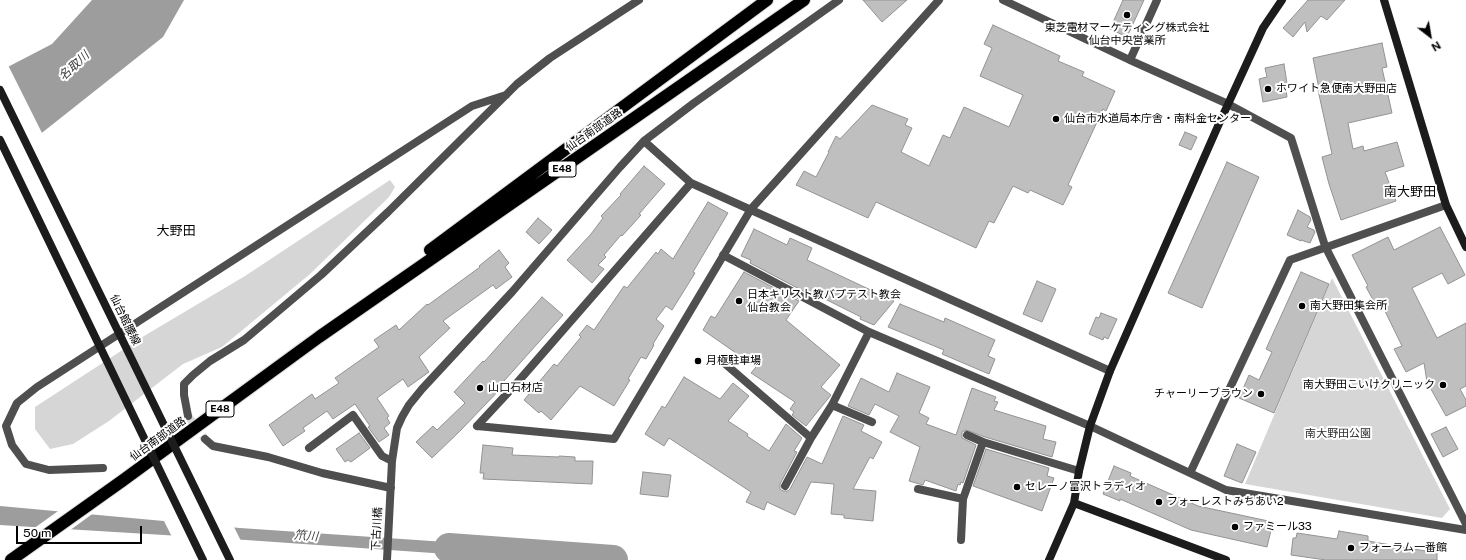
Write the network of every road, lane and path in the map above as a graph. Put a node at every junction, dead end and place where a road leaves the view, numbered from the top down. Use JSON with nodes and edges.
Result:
{"nodes":[{"id":1,"x":639,"y":0,"type":"edge"},
{"id":2,"x":767,"y":0,"type":"edge"},
{"id":3,"x":804,"y":0,"type":"edge"},
{"id":4,"x":839,"y":0,"type":"edge"},
{"id":5,"x":939,"y":0,"type":"edge"},
{"id":6,"x":1003,"y":0,"type":"edge"},
{"id":7,"x":1157,"y":0,"type":"edge"},
{"id":8,"x":1282,"y":0,"type":"edge"},
{"id":9,"x":1384,"y":0,"type":"edge"},
{"id":10,"x":1130,"y":60,"type":"junction"},
{"id":11,"x":0,"y":90,"type":"edge"},
{"id":12,"x":506,"y":95,"type":"junction"},
{"id":13,"x":1228,"y":104,"type":"junction"},
{"id":14,"x":0,"y":140,"type":"edge"},
{"id":15,"x":644,"y":141,"type":"junction"},
{"id":16,"x":691,"y":183,"type":"junction"},
{"id":17,"x":1446,"y":205,"type":"junction"},
{"id":18,"x":751,"y":209,"type":"junction"},
{"id":19,"x":1325,"y":246,"type":"junction"},
{"id":20,"x":1466,"y":247,"type":"edge"},
{"id":21,"x":723,"y":255,"type":"junction"},
{"id":22,"x":869,"y":332,"type":"junction"},
{"id":23,"x":319,"y":337,"type":"junction"},
{"id":24,"x":723,"y":362,"type":"dead end"},
{"id":25,"x":1110,"y":371,"type":"junction"},
{"id":26,"x":832,"y":405,"type":"junction"},
{"id":27,"x":188,"y":416,"type":"tunnel mouth"},
{"id":28,"x":872,"y":422,"type":"dead end"},
{"id":29,"x":1090,"y":426,"type":"junction"},
{"id":30,"x":967,"y":435,"type":"dead end"},
{"id":31,"x":811,"y":438,"type":"junction"},
{"id":32,"x":205,"y":439,"type":"tunnel mouth"},
{"id":33,"x":983,"y":442,"type":"junction"},
{"id":34,"x":309,"y":448,"type":"dead end"},
{"id":35,"x":392,"y":461,"type":"junction"},
{"id":36,"x":103,"y":468,"type":"dead end"},
{"id":37,"x":1079,"y":471,"type":"junction"},
{"id":38,"x":1190,"y":473,"type":"junction"},
{"id":39,"x":785,"y":486,"type":"dead end"},
{"id":40,"x":390,"y":488,"type":"junction"},
{"id":41,"x":918,"y":489,"type":"dead end"},
{"id":42,"x":962,"y":499,"type":"junction"},
{"id":43,"x":1074,"y":503,"type":"junction"},
{"id":44,"x":1466,"y":524,"type":"edge"},
{"id":45,"x":1466,"y":530,"type":"edge"},
{"id":46,"x":962,"y":540,"type":"dead end"},
{"id":47,"x":10,"y":560,"type":"edge"},
{"id":48,"x":203,"y":560,"type":"edge"},
{"id":49,"x":230,"y":560,"type":"edge"},
{"id":50,"x":387,"y":560,"type":"edge"},
{"id":51,"x":1048,"y":560,"type":"edge"},
{"id":52,"x":1226,"y":560,"type":"edge"}],
"edges":[{"from":1,"to":12,"type":"street"},
{"from":2,"to":23,"type":"highway","name":"仙台南部道路","number":"E48"},
{"from":3,"to":23,"type":"highway","name":"仙台南部道路","number":"E48"},
{"from":4,"to":15,"type":"street","name":"下古川橋"},
{"from":5,"to":18,"type":"street"},
{"from":6,"to":10,"type":"street"},
{"from":7,"to":10,"type":"street"},
{"from":8,"to":13,"type":"street"},
{"from":9,"to":17,"type":"street"},
{"from":10,"to":13,"type":"street"},
{"from":11,"to":49,"type":"street","name":"仙台館腰線","bridge":true},
{"from":12,"to":27,"type":"street"},
{"from":12,"to":36,"type":"street"},
{"from":13,"to":19,"type":"street"},
{"from":13,"to":25,"type":"street"},
{"from":14,"to":48,"type":"street","bridge":true},
{"from":15,"to":16,"type":"street"},
{"from":15,"to":35,"type":"street","name":"下古川橋"},
{"from":16,"to":18,"type":"street"},
{"from":16,"to":21,"type":"street"},
{"from":17,"to":19,"type":"street"},
{"from":17,"to":20,"type":"street"},
{"from":18,"to":21,"type":"street"},
{"from":18,"to":25,"type":"street"},
{"from":19,"to":38,"type":"street"},
{"from":19,"to":44,"type":"street"},
{"from":21,"to":22,"type":"street"},
{"from":22,"to":26,"type":"street"},
{"from":22,"to":29,"type":"street"},
{"from":23,"to":47,"type":"highway","name":"仙台南部道路","number":"E48"},
{"from":24,"to":31,"type":"street"},
{"from":25,"to":29,"type":"street"},
{"from":26,"to":28,"type":"street"},
{"from":26,"to":31,"type":"street"},
{"from":29,"to":37,"type":"street"},
{"from":29,"to":38,"type":"street"},
{"from":30,"to":33,"type":"street"},
{"from":31,"to":39,"type":"street"},
{"from":32,"to":40,"type":"street"},
{"from":33,"to":37,"type":"street"},
{"from":33,"to":42,"type":"street"},
{"from":34,"to":35,"type":"street"},
{"from":35,"to":40,"type":"street","name":"下古川橋"},
{"from":37,"to":43,"type":"street"},
{"from":38,"to":45,"type":"street"},
{"from":40,"to":50,"type":"street","name":"下古川橋"},
{"from":41,"to":42,"type":"street"},
{"from":42,"to":46,"type":"street"},
{"from":43,"to":51,"type":"street"},
{"from":43,"to":52,"type":"street"}]}
